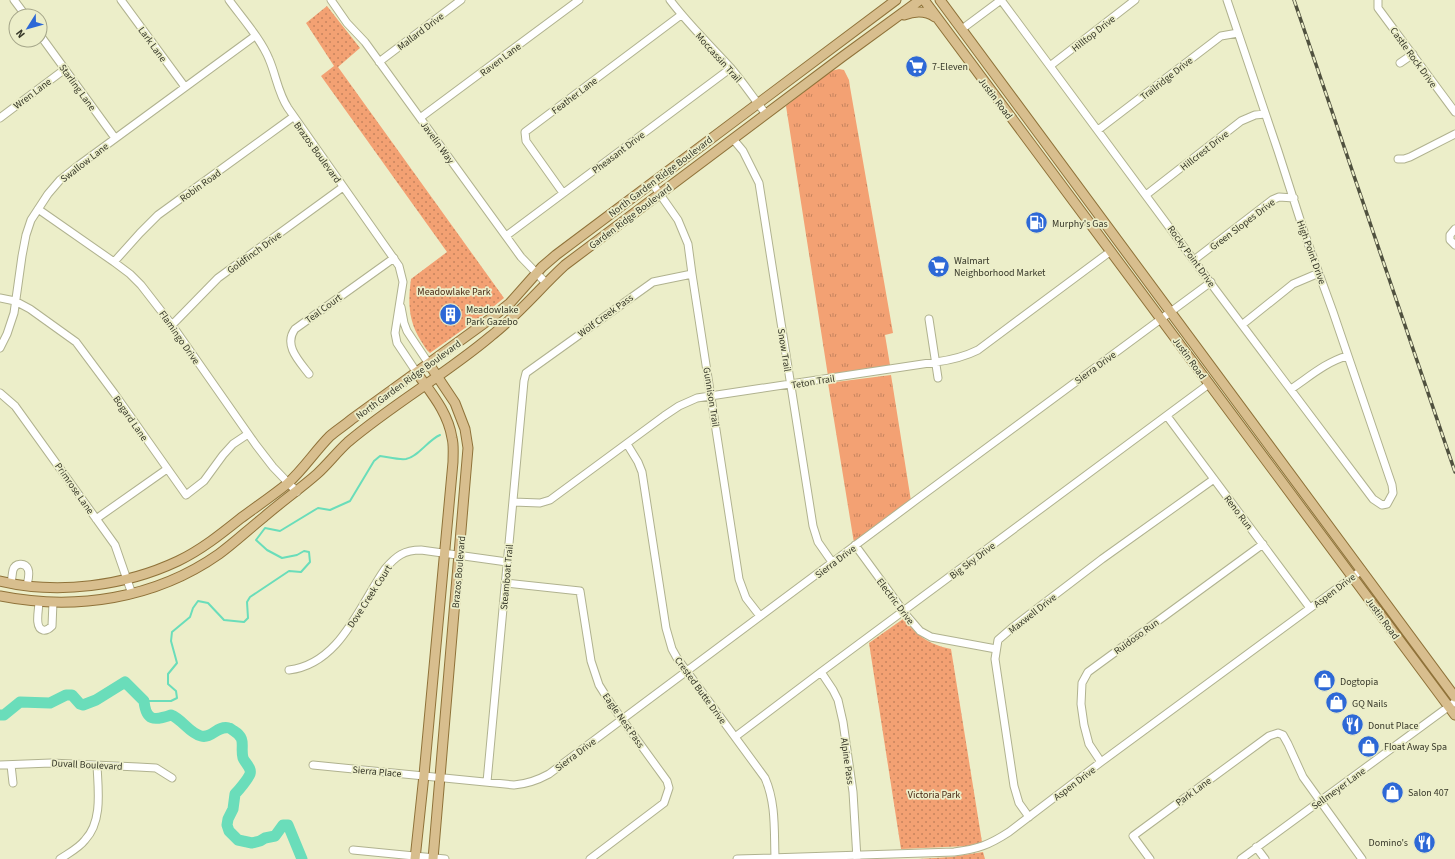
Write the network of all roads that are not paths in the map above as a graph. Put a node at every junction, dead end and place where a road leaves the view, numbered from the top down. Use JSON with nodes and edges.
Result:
{"nodes":[{"id":1,"x":121,"y":0,"type":"edge"},
{"id":2,"x":229,"y":0,"type":"edge"},
{"id":3,"x":461,"y":0,"type":"edge"},
{"id":4,"x":579,"y":0,"type":"edge"},
{"id":5,"x":670,"y":0,"type":"edge"},
{"id":6,"x":896,"y":0,"type":"edge"},
{"id":7,"x":920,"y":0,"type":"edge"},
{"id":8,"x":924,"y":0,"type":"edge"},
{"id":9,"x":940,"y":0,"type":"edge"},
{"id":10,"x":1001,"y":0,"type":"edge"},
{"id":11,"x":1136,"y":0,"type":"edge"},
{"id":12,"x":1227,"y":0,"type":"edge"},
{"id":13,"x":1378,"y":0,"type":"edge"},
{"id":14,"x":335,"y":2,"type":"edge"},
{"id":15,"x":681,"y":15,"type":"junction"},
{"id":16,"x":937,"y":17,"type":"junction"},
{"id":17,"x":893,"y":19,"type":"junction"},
{"id":18,"x":962,"y":30,"type":"junction"},
{"id":19,"x":1238,"y":33,"type":"junction"},
{"id":20,"x":255,"y":36,"type":"junction"},
{"id":21,"x":48,"y":46,"type":"edge"},
{"id":22,"x":1413,"y":54,"type":"junction"},
{"id":23,"x":379,"y":62,"type":"junction"},
{"id":24,"x":1400,"y":63,"type":"dead end"},
{"id":25,"x":1050,"y":66,"type":"junction"},
{"id":26,"x":731,"y":68,"type":"junction"},
{"id":27,"x":806,"y":68,"type":"junction"},
{"id":28,"x":64,"y":69,"type":"junction"},
{"id":29,"x":817,"y":76,"type":"junction"},
{"id":30,"x":185,"y":87,"type":"junction"},
{"id":31,"x":758,"y":103,"type":"junction"},
{"id":32,"x":1455,"y":112,"type":"edge"},
{"id":33,"x":766,"y":114,"type":"junction"},
{"id":34,"x":1265,"y":114,"type":"junction"},
{"id":35,"x":293,"y":117,"type":"junction"},
{"id":36,"x":0,"y":118,"type":"edge"},
{"id":37,"x":420,"y":118,"type":"junction"},
{"id":38,"x":1098,"y":130,"type":"junction"},
{"id":39,"x":1455,"y":134,"type":"edge"},
{"id":40,"x":115,"y":138,"type":"junction"},
{"id":41,"x":733,"y":139,"type":"junction"},
{"id":42,"x":1398,"y":159,"type":"dead end"},
{"id":43,"x":1063,"y":166,"type":"junction"},
{"id":44,"x":1053,"y":174,"type":"junction"},
{"id":45,"x":652,"y":183,"type":"junction"},
{"id":46,"x":343,"y":186,"type":"junction"},
{"id":47,"x":563,"y":193,"type":"junction"},
{"id":48,"x":660,"y":194,"type":"junction"},
{"id":49,"x":1146,"y":195,"type":"junction"},
{"id":50,"x":1294,"y":198,"type":"junction"},
{"id":51,"x":38,"y":209,"type":"junction"},
{"id":52,"x":1452,"y":232,"type":"edge"},
{"id":53,"x":506,"y":236,"type":"junction"},
{"id":54,"x":1455,"y":245,"type":"edge"},
{"id":55,"x":1111,"y":251,"type":"junction"},
{"id":56,"x":394,"y":258,"type":"junction"},
{"id":57,"x":1194,"y":260,"type":"junction"},
{"id":58,"x":114,"y":262,"type":"junction"},
{"id":59,"x":536,"y":273,"type":"junction"},
{"id":60,"x":1319,"y":273,"type":"junction"},
{"id":61,"x":692,"y":274,"type":"junction"},
{"id":62,"x":1211,"y":282,"type":"junction"},
{"id":63,"x":546,"y":283,"type":"junction"},
{"id":64,"x":0,"y":298,"type":"edge"},
{"id":65,"x":15,"y":301,"type":"junction"},
{"id":66,"x":401,"y":303,"type":"junction"},
{"id":67,"x":1171,"y":312,"type":"junction"},
{"id":68,"x":929,"y":319,"type":"dead end"},
{"id":69,"x":1162,"y":319,"type":"junction"},
{"id":70,"x":1242,"y":324,"type":"junction"},
{"id":71,"x":172,"y":325,"type":"junction"},
{"id":72,"x":0,"y":348,"type":"edge"},
{"id":73,"x":1347,"y":356,"type":"junction"},
{"id":74,"x":936,"y":362,"type":"junction"},
{"id":75,"x":429,"y":364,"type":"junction"},
{"id":76,"x":416,"y":373,"type":"junction"},
{"id":77,"x":526,"y":373,"type":"joint"},
{"id":78,"x":309,"y":374,"type":"dead end"},
{"id":79,"x":437,"y":376,"type":"junction"},
{"id":80,"x":938,"y":378,"type":"dead end"},
{"id":81,"x":791,"y":384,"type":"junction"},
{"id":82,"x":1209,"y":384,"type":"junction"},
{"id":83,"x":425,"y":385,"type":"junction"},
{"id":84,"x":1291,"y":389,"type":"junction"},
{"id":85,"x":0,"y":393,"type":"edge"},
{"id":86,"x":711,"y":396,"type":"junction"},
{"id":87,"x":1167,"y":416,"type":"junction"},
{"id":88,"x":248,"y":434,"type":"junction"},
{"id":89,"x":627,"y":444,"type":"junction"},
{"id":90,"x":167,"y":469,"type":"junction"},
{"id":91,"x":1214,"y":479,"type":"junction"},
{"id":92,"x":288,"y":483,"type":"junction"},
{"id":93,"x":297,"y":492,"type":"junction"},
{"id":94,"x":513,"y":502,"type":"junction"},
{"id":95,"x":1387,"y":504,"type":"joint"},
{"id":96,"x":96,"y":519,"type":"junction"},
{"id":97,"x":1262,"y":544,"type":"junction"},
{"id":98,"x":855,"y":545,"type":"junction"},
{"id":99,"x":445,"y":554,"type":"junction"},
{"id":100,"x":459,"y":556,"type":"junction"},
{"id":101,"x":507,"y":562,"type":"junction"},
{"id":102,"x":832,"y":562,"type":"junction"},
{"id":103,"x":1362,"y":570,"type":"junction"},
{"id":104,"x":1352,"y":577,"type":"junction"},
{"id":105,"x":126,"y":579,"type":"junction"},
{"id":106,"x":0,"y":581,"type":"edge"},
{"id":107,"x":11,"y":583,"type":"junction"},
{"id":108,"x":505,"y":583,"type":"junction"},
{"id":109,"x":27,"y":585,"type":"junction"},
{"id":110,"x":132,"y":594,"type":"junction"},
{"id":111,"x":0,"y":596,"type":"edge"},
{"id":112,"x":39,"y":602,"type":"junction"},
{"id":113,"x":53,"y":602,"type":"junction"},
{"id":114,"x":1310,"y":608,"type":"junction"},
{"id":115,"x":904,"y":611,"type":"junction"},
{"id":116,"x":760,"y":616,"type":"junction"},
{"id":117,"x":1382,"y":616,"type":"junction"},
{"id":118,"x":1416,"y":645,"type":"junction"},
{"id":119,"x":996,"y":650,"type":"junction"},
{"id":120,"x":289,"y":670,"type":"dead end"},
{"id":121,"x":686,"y":672,"type":"junction"},
{"id":122,"x":820,"y":672,"type":"junction"},
{"id":123,"x":431,"y":696,"type":"junction"},
{"id":124,"x":1455,"y":697,"type":"edge"},
{"id":125,"x":448,"y":698,"type":"junction"},
{"id":126,"x":1452,"y":704,"type":"edge"},
{"id":127,"x":1455,"y":716,"type":"edge"},
{"id":128,"x":622,"y":720,"type":"junction"},
{"id":129,"x":735,"y":737,"type":"junction"},
{"id":130,"x":1101,"y":762,"type":"junction"},
{"id":131,"x":0,"y":765,"type":"edge"},
{"id":132,"x":11,"y":765,"type":"junction"},
{"id":133,"x":97,"y":765,"type":"junction"},
{"id":134,"x":313,"y":765,"type":"dead end"},
{"id":135,"x":424,"y":775,"type":"junction"},
{"id":136,"x":440,"y":777,"type":"junction"},
{"id":137,"x":172,"y":778,"type":"dead end"},
{"id":138,"x":487,"y":782,"type":"junction"},
{"id":139,"x":13,"y":783,"type":"dead end"},
{"id":140,"x":1320,"y":801,"type":"junction"},
{"id":141,"x":1029,"y":817,"type":"junction"},
{"id":142,"x":1256,"y":847,"type":"junction"},
{"id":143,"x":353,"y":850,"type":"dead end"},
{"id":144,"x":775,"y":857,"type":"junction"},
{"id":145,"x":857,"y":857,"type":"edge"},
{"id":146,"x":415,"y":858,"type":"edge"},
{"id":147,"x":433,"y":858,"type":"edge"},
{"id":148,"x":60,"y":859,"type":"edge"},
{"id":149,"x":445,"y":859,"type":"edge"},
{"id":150,"x":590,"y":859,"type":"edge"},
{"id":151,"x":737,"y":859,"type":"edge"},
{"id":152,"x":1150,"y":859,"type":"edge"},
{"id":153,"x":1241,"y":859,"type":"edge"},
{"id":154,"x":1265,"y":859,"type":"edge"},
{"id":155,"x":1362,"y":859,"type":"edge"}],
"edges":[{"from":1,"to":30,"type":"street","name":"Lark Lane"},
{"from":2,"to":20,"type":"street","name":"Brazos Boulevard"},
{"from":3,"to":23,"type":"street","name":"Mallard Drive"},
{"from":4,"to":37,"type":"street","name":"Raven Lane"},
{"from":5,"to":15,"type":"street","name":"Moccassin Trail"},
{"from":6,"to":27,"type":"main road"},
{"from":7,"to":17,"type":"main road"},
{"from":8,"to":16,"type":"main road","name":"Justin Road"},
{"from":9,"to":18,"type":"main road","name":"Justin Road"},
{"from":10,"to":18,"type":"street"},
{"from":10,"to":25,"type":"street","name":"Rocky Point Drive"},
{"from":11,"to":25,"type":"street","name":"Hilltop Drive"},
{"from":12,"to":19,"type":"street","name":"High Point Drive"},
{"from":13,"to":22,"type":"street","name":"Castle Rock Drive"},
{"from":14,"to":23,"type":"street","name":"Javelin Way"},
{"from":15,"to":26,"type":"street","name":"Moccassin Trail"},
{"from":15,"to":47,"type":"street","name":"Feather Lane"},
{"from":16,"to":17,"type":"main road"},
{"from":16,"to":44,"type":"main road","name":"Justin Road"},
{"from":17,"to":29,"type":"main road","name":"Garden Ridge Boulevard"},
{"from":18,"to":43,"type":"main road","name":"Justin Road"},
{"from":19,"to":34,"type":"street","name":"High Point Drive"},
{"from":19,"to":38,"type":"street","name":"Trailridge Drive"},
{"from":20,"to":30,"type":"street","name":"Swallow Lane"},
{"from":20,"to":35,"type":"street","name":"Brazos Boulevard"},
{"from":21,"to":28,"type":"street","name":"Starling Lane"},
{"from":22,"to":24,"type":"street"},
{"from":22,"to":32,"type":"street","name":"Castle Rock Drive"},
{"from":23,"to":37,"type":"street","name":"Javelin Way"},
{"from":25,"to":38,"type":"street","name":"Rocky Point Drive"},
{"from":26,"to":31,"type":"street","name":"Moccassin Trail"},
{"from":26,"to":47,"type":"street","name":"Pheasant Drive"},
{"from":27,"to":29,"type":"main road"},
{"from":27,"to":31,"type":"main road","name":"North Garden Ridge Boulevard"},
{"from":28,"to":36,"type":"street","name":"Wren Lane"},
{"from":28,"to":40,"type":"street","name":"Starling Lane"},
{"from":29,"to":33,"type":"main road","name":"Garden Ridge Boulevard"},
{"from":30,"to":40,"type":"street","name":"Swallow Lane"},
{"from":31,"to":33,"type":"street","name":"Moccassin Trail"},
{"from":31,"to":45,"type":"main road","name":"North Garden Ridge Boulevard"},
{"from":33,"to":41,"type":"main road","name":"Garden Ridge Boulevard"},
{"from":34,"to":49,"type":"street","name":"Hillcrest Drive"},
{"from":34,"to":50,"type":"street","name":"High Point Drive"},
{"from":35,"to":46,"type":"street","name":"Brazos Boulevard"},
{"from":35,"to":58,"type":"street","name":"Robin Road"},
{"from":37,"to":53,"type":"street","name":"Javelin Way"},
{"from":38,"to":49,"type":"street","name":"Rocky Point Drive"},
{"from":39,"to":42,"type":"street"},
{"from":40,"to":51,"type":"street","name":"Swallow Lane"},
{"from":41,"to":48,"type":"main road","name":"Garden Ridge Boulevard"},
{"from":41,"to":81,"type":"street","name":"Snow Trail"},
{"from":43,"to":44,"type":"main road"},
{"from":43,"to":67,"type":"main road","name":"Justin Road"},
{"from":44,"to":55,"type":"main road","name":"Justin Road"},
{"from":45,"to":48,"type":"street","name":"Gunnison Trail"},
{"from":45,"to":59,"type":"main road","name":"North Garden Ridge Boulevard"},
{"from":46,"to":56,"type":"street","name":"Brazos Boulevard"},
{"from":46,"to":71,"type":"street","name":"Goldfinch Drive"},
{"from":47,"to":53,"type":"street","name":"Pheasant Drive"},
{"from":48,"to":61,"type":"street","name":"Gunnison Trail"},
{"from":48,"to":63,"type":"main road","name":"Garden Ridge Boulevard"},
{"from":49,"to":57,"type":"street","name":"Rocky Point Drive"},
{"from":50,"to":57,"type":"street","name":"Green Slopes Drive"},
{"from":50,"to":60,"type":"street","name":"High Point Drive"},
{"from":51,"to":58,"type":"street","name":"Flamingo Drive"},
{"from":51,"to":65,"type":"street","name":"Swallow Lane"},
{"from":52,"to":54,"type":"street"},
{"from":53,"to":59,"type":"street","name":"Javelin Way"},
{"from":55,"to":69,"type":"main road","name":"Justin Road"},
{"from":55,"to":74,"type":"street","name":"Teton Trail"},
{"from":56,"to":66,"type":"street","name":"Brazos Boulevard"},
{"from":56,"to":78,"type":"street","name":"Teal Court"},
{"from":57,"to":62,"type":"street","name":"Rocky Point Drive"},
{"from":58,"to":71,"type":"street","name":"Flamingo Drive"},
{"from":59,"to":63,"type":"street","name":"Javelin Way"},
{"from":59,"to":75,"type":"main road","name":"North Garden Ridge Boulevard"},
{"from":60,"to":70,"type":"street"},
{"from":60,"to":73,"type":"street","name":"High Point Drive"},
{"from":61,"to":77,"type":"street","name":"Wolf Creek Pass"},
{"from":61,"to":86,"type":"street","name":"Gunnison Trail"},
{"from":62,"to":67,"type":"street","name":"Sierra Drive"},
{"from":62,"to":70,"type":"street","name":"Rocky Point Drive"},
{"from":63,"to":79,"type":"main road","name":"Garden Ridge Boulevard"},
{"from":64,"to":65,"type":"street","name":"Bogard Lane"},
{"from":65,"to":72,"type":"street","name":"Swallow Lane"},
{"from":65,"to":90,"type":"street","name":"Bogard Lane"},
{"from":66,"to":75,"type":"street","name":"Brazos Boulevard"},
{"from":66,"to":76,"type":"street","name":"Brazos Boulevard"},
{"from":67,"to":69,"type":"street","name":"Sierra Drive"},
{"from":67,"to":103,"type":"main road","name":"Justin Road"},
{"from":68,"to":74,"type":"street"},
{"from":69,"to":82,"type":"main road","name":"Justin Road"},
{"from":69,"to":98,"type":"street","name":"Sierra Drive"},
{"from":70,"to":84,"type":"street","name":"Rocky Point Drive"},
{"from":71,"to":88,"type":"street","name":"Flamingo Drive"},
{"from":73,"to":84,"type":"street"},
{"from":73,"to":95,"type":"street","name":"High Point Drive"},
{"from":74,"to":80,"type":"street"},
{"from":74,"to":81,"type":"street","name":"Teton Trail"},
{"from":75,"to":76,"type":"main road","name":"North Garden Ridge Boulevard"},
{"from":75,"to":79,"type":"main road","name":"Brazos Boulevard"},
{"from":76,"to":83,"type":"main road","name":"Brazos Boulevard"},
{"from":76,"to":92,"type":"main road","name":"North Garden Ridge Boulevard"},
{"from":77,"to":94,"type":"street","name":"Steamboat Trail"},
{"from":79,"to":83,"type":"main road","name":"Garden Ridge Boulevard"},
{"from":79,"to":100,"type":"main road","name":"Brazos Boulevard"},
{"from":81,"to":86,"type":"street","name":"Teton Trail"},
{"from":81,"to":102,"type":"street","name":"Snow Trail"},
{"from":82,"to":87,"type":"street","name":"Big Sky Drive"},
{"from":82,"to":104,"type":"main road","name":"Justin Road"},
{"from":83,"to":93,"type":"main road","name":"North Garden Ridge Boulevard"},
{"from":83,"to":99,"type":"main road","name":"Brazos Boulevard"},
{"from":84,"to":95,"type":"street","name":"Rocky Point Drive"},
{"from":85,"to":96,"type":"street","name":"Primrose Lane"},
{"from":86,"to":89,"type":"street","name":"Teton Trail"},
{"from":86,"to":116,"type":"street","name":"Gunnison Trail"},
{"from":87,"to":91,"type":"street","name":"Reno Run"},
{"from":87,"to":115,"type":"street","name":"Big Sky Drive"},
{"from":88,"to":90,"type":"street","name":"Bogard Lane"},
{"from":88,"to":92,"type":"street","name":"Flamingo Drive"},
{"from":89,"to":94,"type":"street","name":"Teton Trail"},
{"from":89,"to":121,"type":"street","name":"Crested Butte Drive"},
{"from":90,"to":96,"type":"street"},
{"from":91,"to":97,"type":"street","name":"Reno Run"},
{"from":91,"to":119,"type":"street","name":"Maxwell Drive"},
{"from":92,"to":93,"type":"street","name":"Flamingo Drive"},
{"from":92,"to":105,"type":"main road","name":"North Garden Ridge Boulevard"},
{"from":93,"to":110,"type":"main road","name":"North Garden Ridge Boulevard"},
{"from":94,"to":101,"type":"street","name":"Steamboat Trail"},
{"from":96,"to":105,"type":"street","name":"Primrose Lane"},
{"from":97,"to":114,"type":"street","name":"Reno Run"},
{"from":97,"to":130,"type":"street","name":"Ruidoso Run"},
{"from":98,"to":102,"type":"street","name":"Sierra Drive"},
{"from":98,"to":115,"type":"street","name":"Electric Drive"},
{"from":99,"to":100,"type":"street","name":"Dove Creek Court"},
{"from":99,"to":120,"type":"street","name":"Dove Creek Court"},
{"from":99,"to":123,"type":"main road","name":"Brazos Boulevard"},
{"from":100,"to":101,"type":"street","name":"Dove Creek Court"},
{"from":100,"to":125,"type":"main road","name":"Brazos Boulevard"},
{"from":101,"to":108,"type":"street","name":"Steamboat Trail"},
{"from":102,"to":116,"type":"street","name":"Sierra Drive"},
{"from":103,"to":104,"type":"street","name":"Aspen Drive"},
{"from":103,"to":118,"type":"main road","name":"Justin Road"},
{"from":104,"to":114,"type":"street","name":"Aspen Drive"},
{"from":104,"to":117,"type":"main road","name":"Justin Road"},
{"from":105,"to":109,"type":"main road","name":"North Garden Ridge Boulevard"},
{"from":105,"to":110,"type":"street","name":"Primrose Lane"},
{"from":106,"to":107,"type":"main road","name":"North Garden Ridge Boulevard"},
{"from":107,"to":109,"type":"main road","name":"North Garden Ridge Boulevard"},
{"from":107,"to":109,"type":"street"},
{"from":108,"to":128,"type":"street","name":"Eagle Nest Pass"},
{"from":108,"to":138,"type":"street","name":"Steamboat Trail"},
{"from":110,"to":113,"type":"main road","name":"North Garden Ridge Boulevard"},
{"from":111,"to":112,"type":"main road","name":"North Garden Ridge Boulevard"},
{"from":112,"to":113,"type":"main road","name":"North Garden Ridge Boulevard"},
{"from":112,"to":113,"type":"street"},
{"from":114,"to":130,"type":"street","name":"Aspen Drive"},
{"from":115,"to":119,"type":"street","name":"Electric Drive"},
{"from":115,"to":122,"type":"street","name":"Big Sky Drive"},
{"from":116,"to":121,"type":"street","name":"Sierra Drive"},
{"from":117,"to":118,"type":"main road"},
{"from":117,"to":126,"type":"main road","name":"Justin Road"},
{"from":118,"to":124,"type":"main road","name":"Justin Road"},
{"from":119,"to":141,"type":"street"},
{"from":121,"to":128,"type":"street","name":"Sierra Drive"},
{"from":121,"to":129,"type":"street","name":"Crested Butte Drive"},
{"from":122,"to":129,"type":"street","name":"Big Sky Drive"},
{"from":122,"to":145,"type":"street","name":"Alpine Pass"},
{"from":123,"to":125,"type":"main road"},
{"from":123,"to":135,"type":"main road","name":"Brazos Boulevard"},
{"from":125,"to":136,"type":"main road","name":"Brazos Boulevard"},
{"from":126,"to":127,"type":"main road","name":"Justin Road"},
{"from":126,"to":140,"type":"street","name":"Sellmeyer Lane"},
{"from":128,"to":138,"type":"street","name":"Sierra Drive"},
{"from":128,"to":150,"type":"street","name":"Eagle Nest Pass"},
{"from":129,"to":144,"type":"street","name":"Crested Butte Drive"},
{"from":130,"to":141,"type":"street","name":"Aspen Drive"},
{"from":131,"to":132,"type":"street","name":"Duvall Boulevard"},
{"from":132,"to":133,"type":"street","name":"Duvall Boulevard"},
{"from":132,"to":139,"type":"street"},
{"from":133,"to":137,"type":"street","name":"Duvall Boulevard"},
{"from":133,"to":148,"type":"street"},
{"from":134,"to":135,"type":"street","name":"Sierra Place"},
{"from":135,"to":136,"type":"street","name":"Sierra Place"},
{"from":135,"to":146,"type":"main road","name":"Brazos Boulevard"},
{"from":136,"to":138,"type":"street","name":"Sierra Drive"},
{"from":136,"to":147,"type":"main road","name":"Brazos Boulevard"},
{"from":140,"to":142,"type":"street","name":"Sellmeyer Lane"},
{"from":140,"to":152,"type":"street","name":"Park Lane"},
{"from":140,"to":155,"type":"street"},
{"from":141,"to":145,"type":"street","name":"Aspen Drive"},
{"from":142,"to":153,"type":"street","name":"Sellmeyer Lane"},
{"from":142,"to":154,"type":"street"},
{"from":143,"to":146,"type":"street"},
{"from":144,"to":145,"type":"street","name":"Aspen Drive"},
{"from":144,"to":151,"type":"street","name":"Aspen Drive"},
{"from":146,"to":147,"type":"street"},
{"from":147,"to":149,"type":"street"}]}
